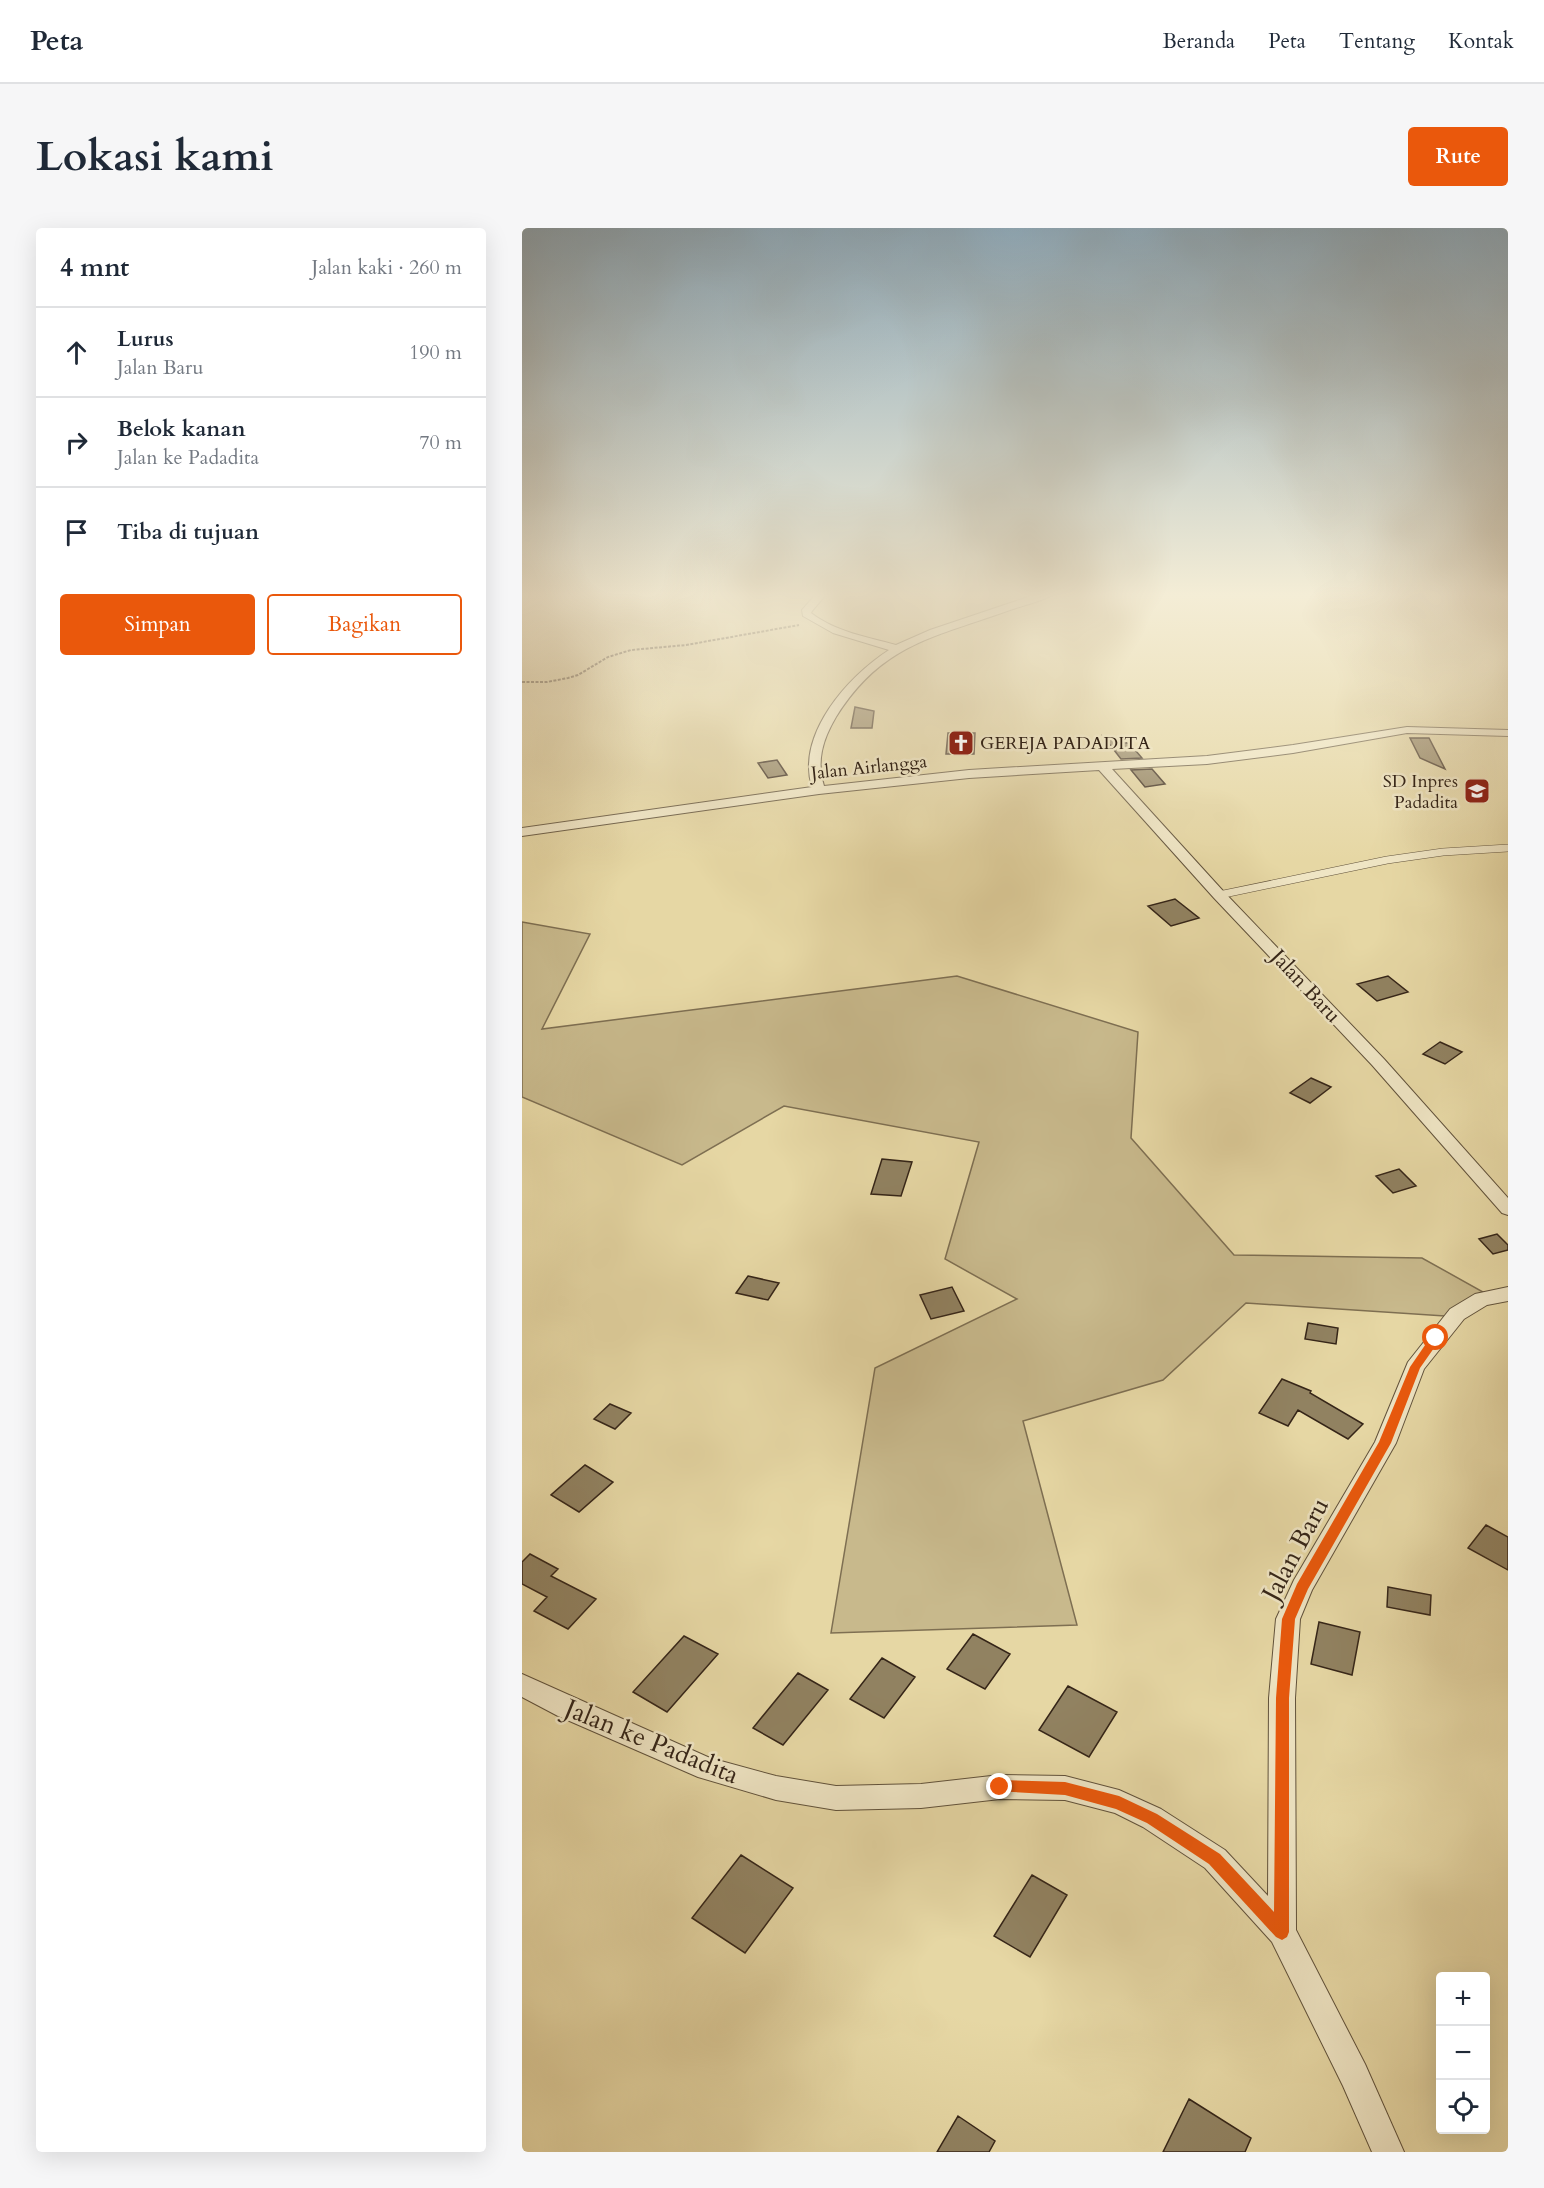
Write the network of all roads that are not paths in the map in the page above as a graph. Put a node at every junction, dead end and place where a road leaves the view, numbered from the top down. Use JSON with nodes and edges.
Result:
{"nodes":[{"id":1,"x":860,"y":682,"type":"edge"},
{"id":2,"x":1508,"y":733,"type":"edge"},
{"id":3,"x":1102,"y":766,"type":"junction"},
{"id":4,"x":819,"y":790,"type":"junction"},
{"id":5,"x":522,"y":832,"type":"edge"},
{"id":6,"x":1508,"y":848,"type":"edge"},
{"id":7,"x":1219,"y":895,"type":"junction"},
{"id":8,"x":1508,"y":1209,"type":"edge"},
{"id":9,"x":1508,"y":1294,"type":"edge"},
{"id":10,"x":522,"y":1685,"type":"edge"},
{"id":11,"x":1282,"y":1932,"type":"junction"},
{"id":12,"x":1388,"y":2152,"type":"edge"}],
"edges":[{"from":1,"to":4,"type":"street"},
{"from":2,"to":3,"type":"street","name":"Jalan Airlangga"},
{"from":3,"to":4,"type":"street","name":"Jalan Airlangga"},
{"from":3,"to":7,"type":"street","name":"Jalan Baru"},
{"from":4,"to":5,"type":"street","name":"Jalan Airlangga"},
{"from":6,"to":7,"type":"lane"},
{"from":7,"to":8,"type":"street","name":"Jalan Baru"},
{"from":9,"to":11,"type":"street","name":"Jalan Baru"},
{"from":10,"to":11,"type":"street","name":"Jalan ke Padadita"},
{"from":11,"to":12,"type":"street","name":"Jalan ke Padadita"}]}
